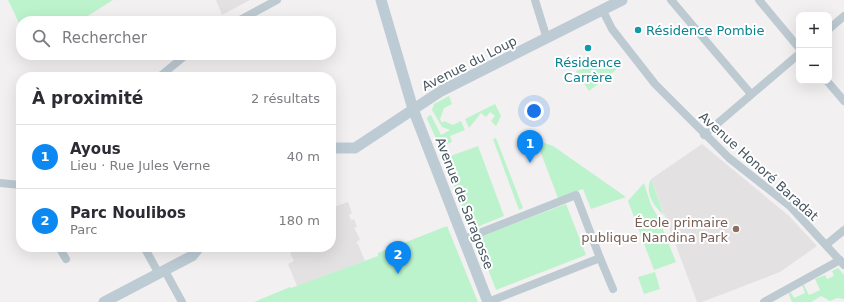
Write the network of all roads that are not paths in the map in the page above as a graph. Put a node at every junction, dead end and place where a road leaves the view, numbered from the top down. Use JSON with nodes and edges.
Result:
{"nodes":[{"id":1,"x":277,"y":0,"type":"edge"},
{"id":2,"x":381,"y":0,"type":"edge"},
{"id":3,"x":535,"y":0,"type":"edge"},
{"id":4,"x":622,"y":0,"type":"edge"},
{"id":5,"x":671,"y":0,"type":"edge"},
{"id":6,"x":759,"y":0,"type":"edge"},
{"id":7,"x":602,"y":9,"type":"junction"},
{"id":8,"x":247,"y":16,"type":"edge"},
{"id":9,"x":844,"y":16,"type":"edge"},
{"id":10,"x":832,"y":26,"type":"edge"},
{"id":11,"x":547,"y":39,"type":"junction"},
{"id":12,"x":796,"y":44,"type":"edge"},
{"id":13,"x":796,"y":56,"type":"edge"},
{"id":14,"x":180,"y":60,"type":"edge"},
{"id":15,"x":165,"y":72,"type":"edge"},
{"id":16,"x":829,"y":84,"type":"edge"},
{"id":17,"x":751,"y":94,"type":"junction"},
{"id":18,"x":844,"y":102,"type":"edge"},
{"id":19,"x":413,"y":109,"type":"junction"},
{"id":20,"x":704,"y":135,"type":"junction"},
{"id":21,"x":336,"y":148,"type":"edge"},
{"id":22,"x":0,"y":183,"type":"edge"},
{"id":23,"x":16,"y":185,"type":"edge"},
{"id":24,"x":844,"y":230,"type":"edge"},
{"id":25,"x":464,"y":239,"type":"junction"},
{"id":26,"x":826,"y":244,"type":"junction"},
{"id":27,"x":62,"y":252,"type":"edge"},
{"id":28,"x":148,"y":252,"type":"edge"},
{"id":29,"x":195,"y":252,"type":"edge"},
{"id":30,"x":600,"y":258,"type":"junction"},
{"id":31,"x":66,"y":259,"type":"dead end"},
{"id":32,"x":842,"y":262,"type":"edge"},
{"id":33,"x":162,"y":272,"type":"junction"},
{"id":34,"x":613,"y":289,"type":"dead end"},
{"id":35,"x":104,"y":302,"type":"edge"},
{"id":36,"x":182,"y":302,"type":"edge"},
{"id":37,"x":488,"y":302,"type":"edge"},
{"id":38,"x":764,"y":302,"type":"edge"}],
"edges":[{"from":1,"to":8,"type":"street"},
{"from":2,"to":19,"type":"street","name":"Avenue de Saragosse"},
{"from":3,"to":11,"type":"street"},
{"from":4,"to":7,"type":"street","name":"Avenue du Loup"},
{"from":5,"to":17,"type":"street"},
{"from":6,"to":12,"type":"street"},
{"from":7,"to":11,"type":"street","name":"Avenue du Loup"},
{"from":7,"to":20,"type":"street","name":"Avenue Honoré Baradat"},
{"from":9,"to":10,"type":"street"},
{"from":11,"to":19,"type":"street","name":"Avenue du Loup"},
{"from":13,"to":17,"type":"street"},
{"from":14,"to":15,"type":"street"},
{"from":16,"to":18,"type":"street"},
{"from":17,"to":20,"type":"street"},
{"from":19,"to":21,"type":"street","name":"Avenue du Loup"},
{"from":19,"to":25,"type":"street","name":"Avenue de Saragosse"},
{"from":20,"to":26,"type":"street","name":"Avenue Honoré Baradat"},
{"from":22,"to":23,"type":"street"},
{"from":24,"to":26,"type":"street"},
{"from":25,"to":30,"type":"street"},
{"from":25,"to":37,"type":"street","name":"Avenue de Saragosse"},
{"from":26,"to":32,"type":"street","name":"Avenue Honoré Baradat"},
{"from":27,"to":31,"type":"street"},
{"from":28,"to":33,"type":"street"},
{"from":29,"to":33,"type":"street"},
{"from":30,"to":34,"type":"street"},
{"from":30,"to":37,"type":"street"},
{"from":32,"to":38,"type":"street"},
{"from":33,"to":35,"type":"street"},
{"from":33,"to":36,"type":"street"}]}
